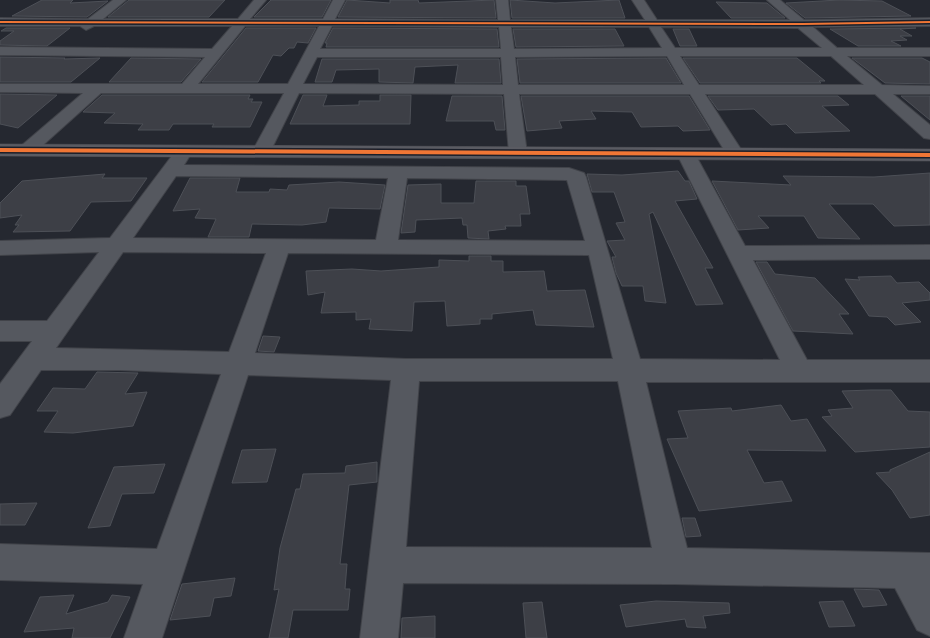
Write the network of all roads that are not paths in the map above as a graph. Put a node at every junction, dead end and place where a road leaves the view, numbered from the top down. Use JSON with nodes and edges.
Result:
{"nodes":[{"id":1,"x":120,"y":0,"type":"edge"},
{"id":2,"x":260,"y":0,"type":"edge"},
{"id":3,"x":339,"y":0,"type":"edge"},
{"id":4,"x":502,"y":0,"type":"edge"},
{"id":5,"x":638,"y":0,"type":"edge"},
{"id":6,"x":773,"y":0,"type":"edge"},
{"id":7,"x":0,"y":22,"type":"edge"},
{"id":8,"x":91,"y":22,"type":"junction"},
{"id":9,"x":241,"y":22,"type":"junction"},
{"id":10,"x":327,"y":22,"type":"junction"},
{"id":11,"x":930,"y":22,"type":"edge"},
{"id":12,"x":506,"y":23,"type":"junction"},
{"id":13,"x":654,"y":23,"type":"junction"},
{"id":14,"x":803,"y":24,"type":"junction"},
{"id":15,"x":670,"y":51,"type":"junction"},
{"id":16,"x":0,"y":52,"type":"edge"},
{"id":17,"x":51,"y":52,"type":"junction"},
{"id":18,"x":506,"y":52,"type":"junction"},
{"id":19,"x":834,"y":52,"type":"junction"},
{"id":20,"x":930,"y":52,"type":"edge"},
{"id":21,"x":214,"y":53,"type":"junction"},
{"id":22,"x":312,"y":53,"type":"junction"},
{"id":23,"x":29,"y":66,"type":"dead end"},
{"id":24,"x":14,"y":76,"type":"dead end"},
{"id":25,"x":0,"y":87,"type":"edge"},
{"id":26,"x":97,"y":88,"type":"junction"},
{"id":27,"x":512,"y":88,"type":"junction"},
{"id":28,"x":186,"y":89,"type":"junction"},
{"id":29,"x":294,"y":89,"type":"junction"},
{"id":30,"x":694,"y":89,"type":"junction"},
{"id":31,"x":879,"y":90,"type":"junction"},
{"id":32,"x":930,"y":90,"type":"edge"},
{"id":33,"x":930,"y":134,"type":"edge"},
{"id":34,"x":0,"y":150,"type":"edge"},
{"id":35,"x":27,"y":150,"type":"junction"},
{"id":36,"x":261,"y":152,"type":"junction"},
{"id":37,"x":518,"y":153,"type":"junction"},
{"id":38,"x":686,"y":154,"type":"junction"},
{"id":39,"x":735,"y":154,"type":"junction"},
{"id":40,"x":930,"y":155,"type":"edge"},
{"id":41,"x":177,"y":161,"type":"junction"},
{"id":42,"x":398,"y":173,"type":"junction"},
{"id":43,"x":116,"y":245,"type":"junction"},
{"id":44,"x":386,"y":246,"type":"junction"},
{"id":45,"x":279,"y":247,"type":"junction"},
{"id":46,"x":0,"y":248,"type":"edge"},
{"id":47,"x":598,"y":248,"type":"junction"},
{"id":48,"x":930,"y":252,"type":"edge"},
{"id":49,"x":738,"y":253,"type":"junction"},
{"id":50,"x":56,"y":330,"type":"junction"},
{"id":51,"x":0,"y":331,"type":"edge"},
{"id":52,"x":35,"y":359,"type":"junction"},
{"id":53,"x":240,"y":365,"type":"junction"},
{"id":54,"x":406,"y":370,"type":"junction"},
{"id":55,"x":629,"y":370,"type":"junction"},
{"id":56,"x":799,"y":371,"type":"junction"},
{"id":57,"x":930,"y":371,"type":"edge"},
{"id":58,"x":0,"y":406,"type":"edge"},
{"id":59,"x":0,"y":562,"type":"edge"},
{"id":60,"x":387,"y":565,"type":"junction"},
{"id":61,"x":674,"y":566,"type":"junction"},
{"id":62,"x":168,"y":567,"type":"junction"},
{"id":63,"x":918,"y":571,"type":"edge"},
{"id":64,"x":930,"y":617,"type":"edge"},
{"id":65,"x":143,"y":638,"type":"edge"},
{"id":66,"x":379,"y":638,"type":"edge"}],
"edges":[{"from":1,"to":8,"type":"street"},
{"from":2,"to":9,"type":"street"},
{"from":3,"to":10,"type":"street"},
{"from":4,"to":12,"type":"street"},
{"from":5,"to":13,"type":"street"},
{"from":6,"to":14,"type":"street"},
{"from":7,"to":8,"type":"street"},
{"from":8,"to":9,"type":"street"},
{"from":8,"to":17,"type":"street"},
{"from":9,"to":10,"type":"street"},
{"from":9,"to":21,"type":"street"},
{"from":10,"to":12,"type":"street"},
{"from":10,"to":22,"type":"street"},
{"from":11,"to":14,"type":"street"},
{"from":12,"to":13,"type":"street"},
{"from":12,"to":18,"type":"street"},
{"from":13,"to":14,"type":"street"},
{"from":13,"to":15,"type":"street"},
{"from":14,"to":19,"type":"street"},
{"from":15,"to":18,"type":"street"},
{"from":15,"to":19,"type":"street"},
{"from":15,"to":30,"type":"street"},
{"from":16,"to":17,"type":"street"},
{"from":17,"to":21,"type":"street"},
{"from":17,"to":23,"type":"street"},
{"from":18,"to":22,"type":"street"},
{"from":18,"to":27,"type":"street"},
{"from":19,"to":20,"type":"street"},
{"from":19,"to":31,"type":"street"},
{"from":21,"to":28,"type":"street"},
{"from":22,"to":29,"type":"street"},
{"from":24,"to":25,"type":"street"},
{"from":25,"to":26,"type":"street"},
{"from":26,"to":28,"type":"street"},
{"from":26,"to":35,"type":"street"},
{"from":27,"to":29,"type":"street"},
{"from":27,"to":30,"type":"street"},
{"from":27,"to":37,"type":"street"},
{"from":28,"to":29,"type":"street"},
{"from":29,"to":36,"type":"street"},
{"from":30,"to":31,"type":"street"},
{"from":30,"to":39,"type":"street"},
{"from":31,"to":32,"type":"street"},
{"from":31,"to":33,"type":"street"},
{"from":34,"to":35,"type":"street"},
{"from":35,"to":41,"type":"street"},
{"from":36,"to":37,"type":"street"},
{"from":36,"to":41,"type":"street"},
{"from":37,"to":38,"type":"street"},
{"from":38,"to":39,"type":"street"},
{"from":38,"to":49,"type":"street"},
{"from":39,"to":40,"type":"street"},
{"from":41,"to":42,"type":"street"},
{"from":41,"to":43,"type":"street"},
{"from":42,"to":44,"type":"street"},
{"from":42,"to":47,"type":"street"},
{"from":43,"to":45,"type":"street"},
{"from":43,"to":46,"type":"street"},
{"from":43,"to":50,"type":"street"},
{"from":44,"to":45,"type":"street"},
{"from":44,"to":47,"type":"street"},
{"from":45,"to":53,"type":"street"},
{"from":47,"to":55,"type":"street"},
{"from":48,"to":49,"type":"street"},
{"from":49,"to":56,"type":"street"},
{"from":50,"to":51,"type":"street"},
{"from":50,"to":52,"type":"street"},
{"from":52,"to":53,"type":"street"},
{"from":52,"to":58,"type":"street"},
{"from":53,"to":54,"type":"street"},
{"from":53,"to":62,"type":"street"},
{"from":54,"to":55,"type":"street"},
{"from":54,"to":60,"type":"street"},
{"from":55,"to":56,"type":"street"},
{"from":55,"to":61,"type":"street"},
{"from":56,"to":57,"type":"street"},
{"from":59,"to":62,"type":"street"},
{"from":60,"to":61,"type":"street"},
{"from":60,"to":66,"type":"street"},
{"from":61,"to":63,"type":"street"},
{"from":62,"to":65,"type":"street"},
{"from":63,"to":64,"type":"street"}]}
